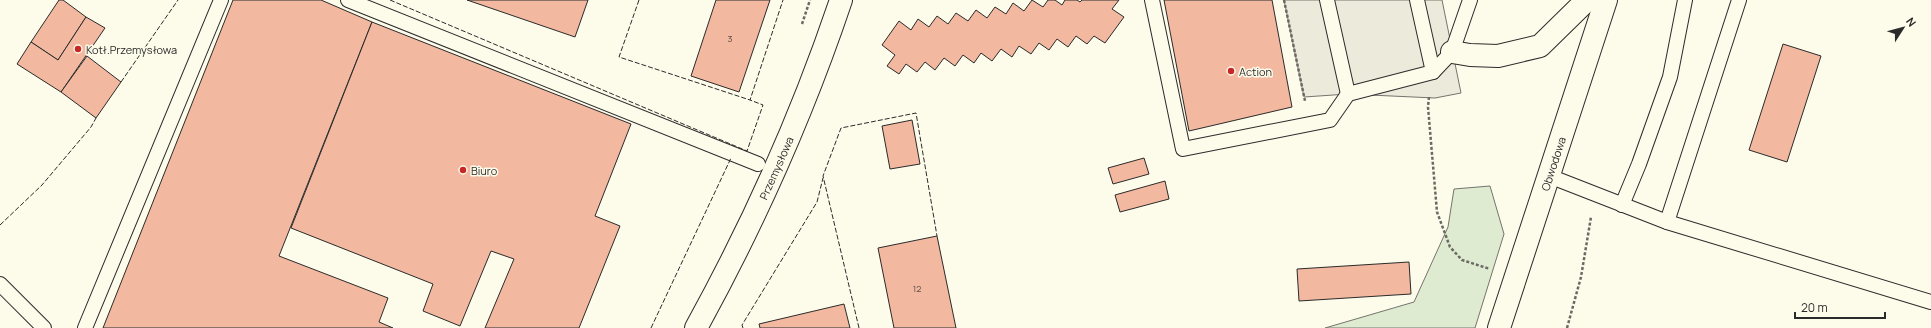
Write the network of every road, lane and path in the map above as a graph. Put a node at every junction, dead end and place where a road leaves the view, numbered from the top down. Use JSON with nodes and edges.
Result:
{"nodes":[{"id":1,"x":221,"y":0,"type":"edge"},
{"id":2,"x":348,"y":0,"type":"edge"},
{"id":3,"x":840,"y":0,"type":"edge"},
{"id":4,"x":1152,"y":0,"type":"edge"},
{"id":5,"x":1284,"y":0,"type":"edge"},
{"id":6,"x":1327,"y":0,"type":"edge"},
{"id":7,"x":1417,"y":0,"type":"edge"},
{"id":8,"x":1470,"y":0,"type":"edge"},
{"id":9,"x":1587,"y":0,"type":"edge"},
{"id":10,"x":1606,"y":0,"type":"edge"},
{"id":11,"x":1685,"y":0,"type":"edge"},
{"id":12,"x":1739,"y":0,"type":"edge"},
{"id":13,"x":1452,"y":52,"type":"junction"},
{"id":14,"x":1433,"y":72,"type":"junction"},
{"id":15,"x":1348,"y":94,"type":"junction"},
{"id":16,"x":1310,"y":124,"type":"junction"},
{"id":17,"x":758,"y":164,"type":"dead end"},
{"id":18,"x":1549,"y":176,"type":"junction"},
{"id":19,"x":1597,"y":194,"type":"junction"},
{"id":20,"x":1622,"y":205,"type":"junction"},
{"id":21,"x":1667,"y":222,"type":"junction"},
{"id":22,"x":1516,"y":277,"type":"junction"},
{"id":23,"x":0,"y":284,"type":"edge"},
{"id":24,"x":1931,"y":302,"type":"edge"},
{"id":25,"x":44,"y":328,"type":"edge"},
{"id":26,"x":85,"y":328,"type":"edge"},
{"id":27,"x":696,"y":328,"type":"edge"},
{"id":28,"x":1499,"y":328,"type":"edge"},
{"id":29,"x":1567,"y":328,"type":"edge"}],
"edges":[{"from":1,"to":26,"type":"lane"},
{"from":2,"to":17,"type":"lane"},
{"from":3,"to":27,"type":"main road","name":"Przemysłowa"},
{"from":4,"to":16,"type":"lane"},
{"from":5,"to":16,"type":"path"},
{"from":6,"to":15,"type":"lane"},
{"from":7,"to":14,"type":"lane"},
{"from":8,"to":13,"type":"lane"},
{"from":9,"to":13,"type":"main road"},
{"from":10,"to":18,"type":"main road","name":"Obwodowa"},
{"from":11,"to":20,"type":"lane"},
{"from":12,"to":21,"type":"lane"},
{"from":13,"to":14,"type":"lane"},
{"from":14,"to":15,"type":"lane"},
{"from":14,"to":22,"type":"path"},
{"from":15,"to":16,"type":"lane"},
{"from":18,"to":19,"type":"lane"},
{"from":18,"to":22,"type":"main road","name":"Obwodowa"},
{"from":19,"to":20,"type":"lane"},
{"from":19,"to":29,"type":"path"},
{"from":20,"to":21,"type":"lane"},
{"from":21,"to":24,"type":"lane"},
{"from":22,"to":28,"type":"main road","name":"Obwodowa"},
{"from":23,"to":25,"type":"lane"}]}
